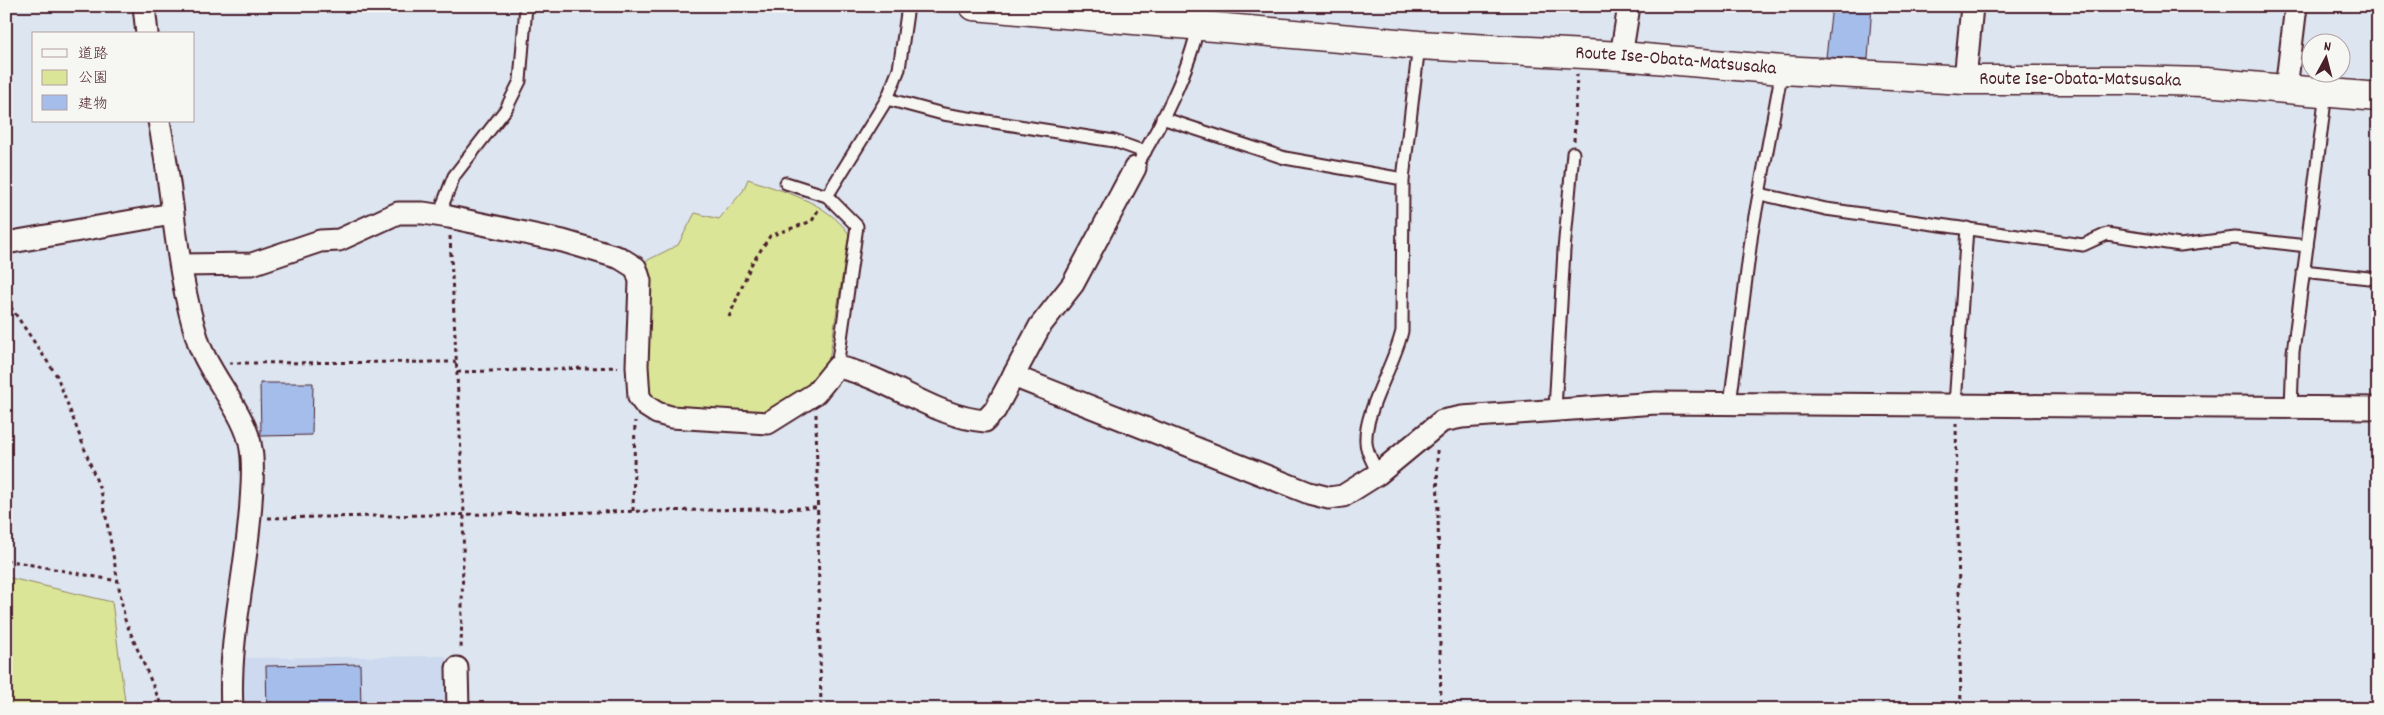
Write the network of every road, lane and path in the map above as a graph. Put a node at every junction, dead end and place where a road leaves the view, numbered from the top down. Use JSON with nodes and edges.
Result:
{"nodes":[{"id":1,"x":144,"y":6,"type":"edge"},
{"id":2,"x":526,"y":6,"type":"edge"},
{"id":3,"x":908,"y":6,"type":"edge"},
{"id":4,"x":974,"y":6,"type":"edge"},
{"id":5,"x":1629,"y":6,"type":"edge"},
{"id":6,"x":1972,"y":6,"type":"edge"},
{"id":7,"x":2296,"y":6,"type":"edge"},
{"id":8,"x":1199,"y":16,"type":"edge"},
{"id":9,"x":147,"y":32,"type":"edge"},
{"id":10,"x":1419,"y":45,"type":"junction"},
{"id":11,"x":1578,"y":54,"type":"junction"},
{"id":12,"x":1620,"y":56,"type":"junction"},
{"id":13,"x":1782,"y":70,"type":"junction"},
{"id":14,"x":1965,"y":80,"type":"junction"},
{"id":15,"x":2286,"y":89,"type":"junction"},
{"id":16,"x":2326,"y":92,"type":"junction"},
{"id":17,"x":2378,"y":97,"type":"edge"},
{"id":18,"x":887,"y":99,"type":"junction"},
{"id":19,"x":1162,"y":118,"type":"junction"},
{"id":20,"x":159,"y":122,"type":"edge"},
{"id":21,"x":1573,"y":153,"type":"joint"},
{"id":22,"x":1140,"y":160,"type":"junction"},
{"id":23,"x":1403,"y":179,"type":"junction"},
{"id":24,"x":786,"y":184,"type":"dead end"},
{"id":25,"x":1760,"y":194,"type":"junction"},
{"id":26,"x":827,"y":196,"type":"junction"},
{"id":27,"x":172,"y":214,"type":"junction"},
{"id":28,"x":449,"y":218,"type":"junction"},
{"id":29,"x":1966,"y":228,"type":"junction"},
{"id":30,"x":6,"y":243,"type":"edge"},
{"id":31,"x":2307,"y":246,"type":"junction"},
{"id":32,"x":181,"y":266,"type":"junction"},
{"id":33,"x":2303,"y":271,"type":"junction"},
{"id":34,"x":2378,"y":279,"type":"edge"},
{"id":35,"x":6,"y":300,"type":"edge"},
{"id":36,"x":729,"y":318,"type":"dead end"},
{"id":37,"x":456,"y":362,"type":"junction"},
{"id":38,"x":209,"y":363,"type":"junction"},
{"id":39,"x":637,"y":366,"type":"junction"},
{"id":40,"x":837,"y":367,"type":"junction"},
{"id":41,"x":456,"y":372,"type":"junction"},
{"id":42,"x":1013,"y":376,"type":"junction"},
{"id":43,"x":816,"y":393,"type":"junction"},
{"id":44,"x":639,"y":397,"type":"junction"},
{"id":45,"x":1730,"y":404,"type":"junction"},
{"id":46,"x":1956,"y":405,"type":"junction"},
{"id":47,"x":2291,"y":408,"type":"junction"},
{"id":48,"x":2378,"y":408,"type":"edge"},
{"id":49,"x":1555,"y":410,"type":"junction"},
{"id":50,"x":1429,"y":431,"type":"junction"},
{"id":51,"x":1378,"y":474,"type":"junction"},
{"id":52,"x":816,"y":508,"type":"junction"},
{"id":53,"x":633,"y":510,"type":"junction"},
{"id":54,"x":464,"y":514,"type":"junction"},
{"id":55,"x":250,"y":519,"type":"junction"},
{"id":56,"x":6,"y":560,"type":"edge"},
{"id":57,"x":118,"y":581,"type":"junction"},
{"id":58,"x":457,"y":668,"type":"joint"},
{"id":59,"x":163,"y":709,"type":"edge"},
{"id":60,"x":232,"y":709,"type":"edge"},
{"id":61,"x":458,"y":709,"type":"edge"},
{"id":62,"x":821,"y":709,"type":"edge"},
{"id":63,"x":1441,"y":709,"type":"edge"},
{"id":64,"x":1961,"y":709,"type":"edge"}],
"edges":[{"from":1,"to":9,"type":"street"},
{"from":2,"to":28,"type":"lane"},
{"from":3,"to":18,"type":"lane"},
{"from":4,"to":8,"type":"main road","name":"Route Ise-Obata-Matsusaka"},
{"from":5,"to":12,"type":"street"},
{"from":6,"to":14,"type":"street"},
{"from":7,"to":15,"type":"street"},
{"from":8,"to":10,"type":"main road","name":"Route Ise-Obata-Matsusaka"},
{"from":8,"to":19,"type":"lane"},
{"from":10,"to":11,"type":"main road","name":"Route Ise-Obata-Matsusaka"},
{"from":10,"to":23,"type":"lane"},
{"from":11,"to":12,"type":"main road","name":"Route Ise-Obata-Matsusaka"},
{"from":11,"to":21,"type":"path"},
{"from":12,"to":13,"type":"main road","name":"Route Ise-Obata-Matsusaka"},
{"from":13,"to":14,"type":"main road","name":"Route Ise-Obata-Matsusaka"},
{"from":13,"to":25,"type":"lane"},
{"from":14,"to":15,"type":"main road","name":"Route Ise-Obata-Matsusaka"},
{"from":15,"to":16,"type":"main road","name":"Route Ise-Obata-Matsusaka"},
{"from":16,"to":17,"type":"main road","name":"Route Ise-Obata-Matsusaka"},
{"from":16,"to":31,"type":"lane"},
{"from":18,"to":22,"type":"lane"},
{"from":18,"to":26,"type":"lane"},
{"from":19,"to":22,"type":"lane"},
{"from":19,"to":23,"type":"lane"},
{"from":20,"to":27,"type":"street"},
{"from":21,"to":49,"type":"lane"},
{"from":22,"to":42,"type":"street"},
{"from":23,"to":51,"type":"lane"},
{"from":24,"to":26,"type":"lane"},
{"from":25,"to":29,"type":"lane"},
{"from":25,"to":45,"type":"lane"},
{"from":26,"to":36,"type":"path"},
{"from":26,"to":40,"type":"lane"},
{"from":27,"to":30,"type":"street"},
{"from":27,"to":32,"type":"street"},
{"from":28,"to":32,"type":"street"},
{"from":28,"to":37,"type":"path"},
{"from":28,"to":39,"type":"street"},
{"from":29,"to":31,"type":"lane"},
{"from":29,"to":46,"type":"lane"},
{"from":31,"to":33,"type":"lane"},
{"from":32,"to":38,"type":"street"},
{"from":33,"to":34,"type":"lane"},
{"from":33,"to":47,"type":"lane"},
{"from":35,"to":57,"type":"path"},
{"from":37,"to":38,"type":"path"},
{"from":37,"to":41,"type":"path"},
{"from":38,"to":55,"type":"street"},
{"from":39,"to":41,"type":"path"},
{"from":39,"to":44,"type":"street"},
{"from":40,"to":42,"type":"street"},
{"from":40,"to":43,"type":"street"},
{"from":41,"to":54,"type":"path"},
{"from":42,"to":51,"type":"street"},
{"from":43,"to":44,"type":"street"},
{"from":43,"to":52,"type":"path"},
{"from":44,"to":53,"type":"path"},
{"from":45,"to":46,"type":"street"},
{"from":45,"to":49,"type":"street"},
{"from":46,"to":47,"type":"street"},
{"from":46,"to":64,"type":"path"},
{"from":47,"to":48,"type":"street"},
{"from":49,"to":50,"type":"street"},
{"from":50,"to":51,"type":"street"},
{"from":50,"to":63,"type":"path"},
{"from":52,"to":53,"type":"path"},
{"from":52,"to":62,"type":"path"},
{"from":53,"to":54,"type":"path"},
{"from":54,"to":55,"type":"path"},
{"from":54,"to":58,"type":"path"},
{"from":55,"to":60,"type":"street"},
{"from":56,"to":57,"type":"path"},
{"from":57,"to":59,"type":"path"},
{"from":58,"to":61,"type":"street"}]}
